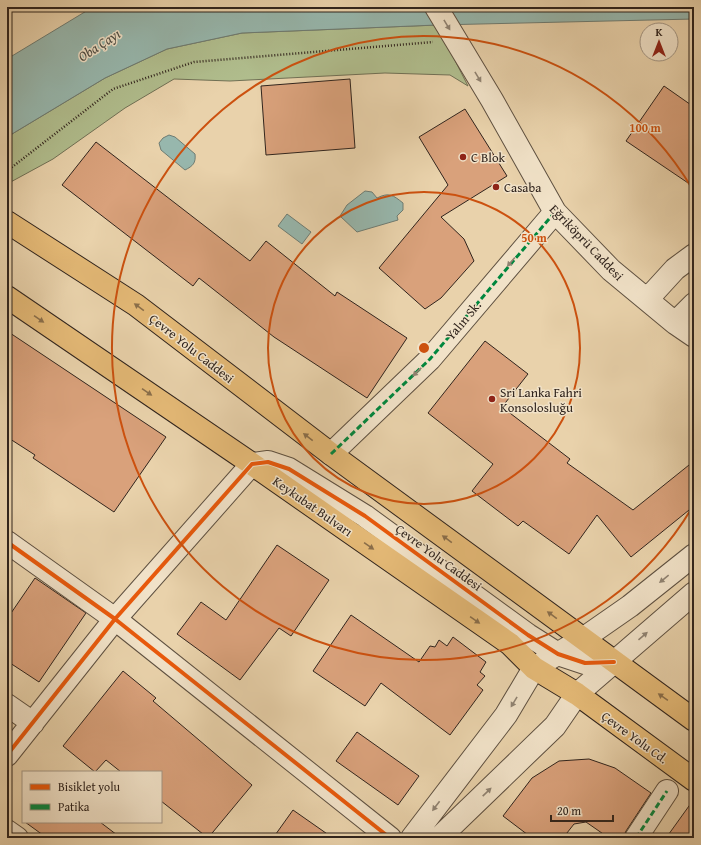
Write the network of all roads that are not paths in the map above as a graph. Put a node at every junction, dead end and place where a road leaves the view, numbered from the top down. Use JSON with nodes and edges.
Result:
{"nodes":[{"id":1,"x":436,"y":7,"type":"edge"},
{"id":2,"x":555,"y":212,"type":"junction"},
{"id":3,"x":7,"y":222,"type":"edge"},
{"id":4,"x":694,"y":255,"type":"edge"},
{"id":5,"x":7,"y":297,"type":"edge"},
{"id":6,"x":645,"y":298,"type":"junction"},
{"id":7,"x":694,"y":304,"type":"edge"},
{"id":8,"x":675,"y":323,"type":"junction"},
{"id":9,"x":694,"y":336,"type":"edge"},
{"id":10,"x":330,"y":454,"type":"junction"},
{"id":11,"x":252,"y":464,"type":"junction"},
{"id":12,"x":7,"y":542,"type":"edge"},
{"id":13,"x":694,"y":555,"type":"edge"},
{"id":14,"x":694,"y":593,"type":"edge"},
{"id":15,"x":114,"y":619,"type":"junction"},
{"id":16,"x":584,"y":638,"type":"junction"},
{"id":17,"x":558,"y":654,"type":"junction"},
{"id":18,"x":614,"y":662,"type":"junction"},
{"id":19,"x":534,"y":668,"type":"junction"},
{"id":20,"x":577,"y":694,"type":"junction"},
{"id":21,"x":7,"y":705,"type":"edge"},
{"id":22,"x":694,"y":720,"type":"edge"},
{"id":23,"x":33,"y":723,"type":"junction"},
{"id":24,"x":7,"y":755,"type":"edge"},
{"id":25,"x":694,"y":780,"type":"edge"},
{"id":26,"x":667,"y":791,"type":"dead end"},
{"id":27,"x":7,"y":831,"type":"edge"},
{"id":28,"x":420,"y":835,"type":"edge"},
{"id":29,"x":17,"y":838,"type":"edge"},
{"id":30,"x":390,"y":838,"type":"edge"},
{"id":31,"x":438,"y":838,"type":"edge"},
{"id":32,"x":636,"y":838,"type":"edge"}],
"edges":[{"from":1,"to":2,"type":"street","name":"Eğriköprü Caddesi","one_way":true},
{"from":2,"to":6,"type":"street","name":"Eğriköprü Caddesi"},
{"from":2,"to":10,"type":"street","name":"Yalın Sk.","one_way":true},
{"from":10,"to":3,"type":"highway","name":"Çevre Yolu Caddesi","one_way":true},
{"from":4,"to":6,"type":"street"},
{"from":5,"to":11,"type":"highway","name":"Keykubat Bulvarı","one_way":true},
{"from":6,"to":8,"type":"street","name":"Eğriköprü Caddesi"},
{"from":7,"to":8,"type":"street"},
{"from":8,"to":9,"type":"street","name":"Eğriköprü Caddesi"},
{"from":16,"to":10,"type":"highway","name":"Çevre Yolu Caddesi","one_way":true},
{"from":11,"to":15,"type":"street"},
{"from":11,"to":17,"type":"street","name":"Çevre Yolu Caddesi"},
{"from":11,"to":19,"type":"highway","name":"Keykubat Bulvarı","one_way":true},
{"from":12,"to":15,"type":"street"},
{"from":13,"to":16,"type":"street","one_way":true},
{"from":18,"to":14,"type":"street","one_way":true},
{"from":15,"to":23,"type":"street"},
{"from":15,"to":30,"type":"street"},
{"from":16,"to":17,"type":"street"},
{"from":16,"to":18,"type":"highway","name":"Çevre Yolu Caddesi"},
{"from":17,"to":18,"type":"street","name":"Çevre Yolu Caddesi"},
{"from":17,"to":19,"type":"street"},
{"from":17,"to":20,"type":"street"},
{"from":18,"to":20,"type":"street"},
{"from":22,"to":18,"type":"highway","one_way":true},
{"from":19,"to":20,"type":"highway","name":"Keykubat Bulvarı"},
{"from":19,"to":28,"type":"street","one_way":true},
{"from":20,"to":25,"type":"highway","name":"Çevre Yolu Cd."},
{"from":31,"to":20,"type":"street","one_way":true},
{"from":21,"to":23,"type":"street"},
{"from":23,"to":24,"type":"street"},
{"from":26,"to":32,"type":"street"},
{"from":27,"to":29,"type":"street"}]}
